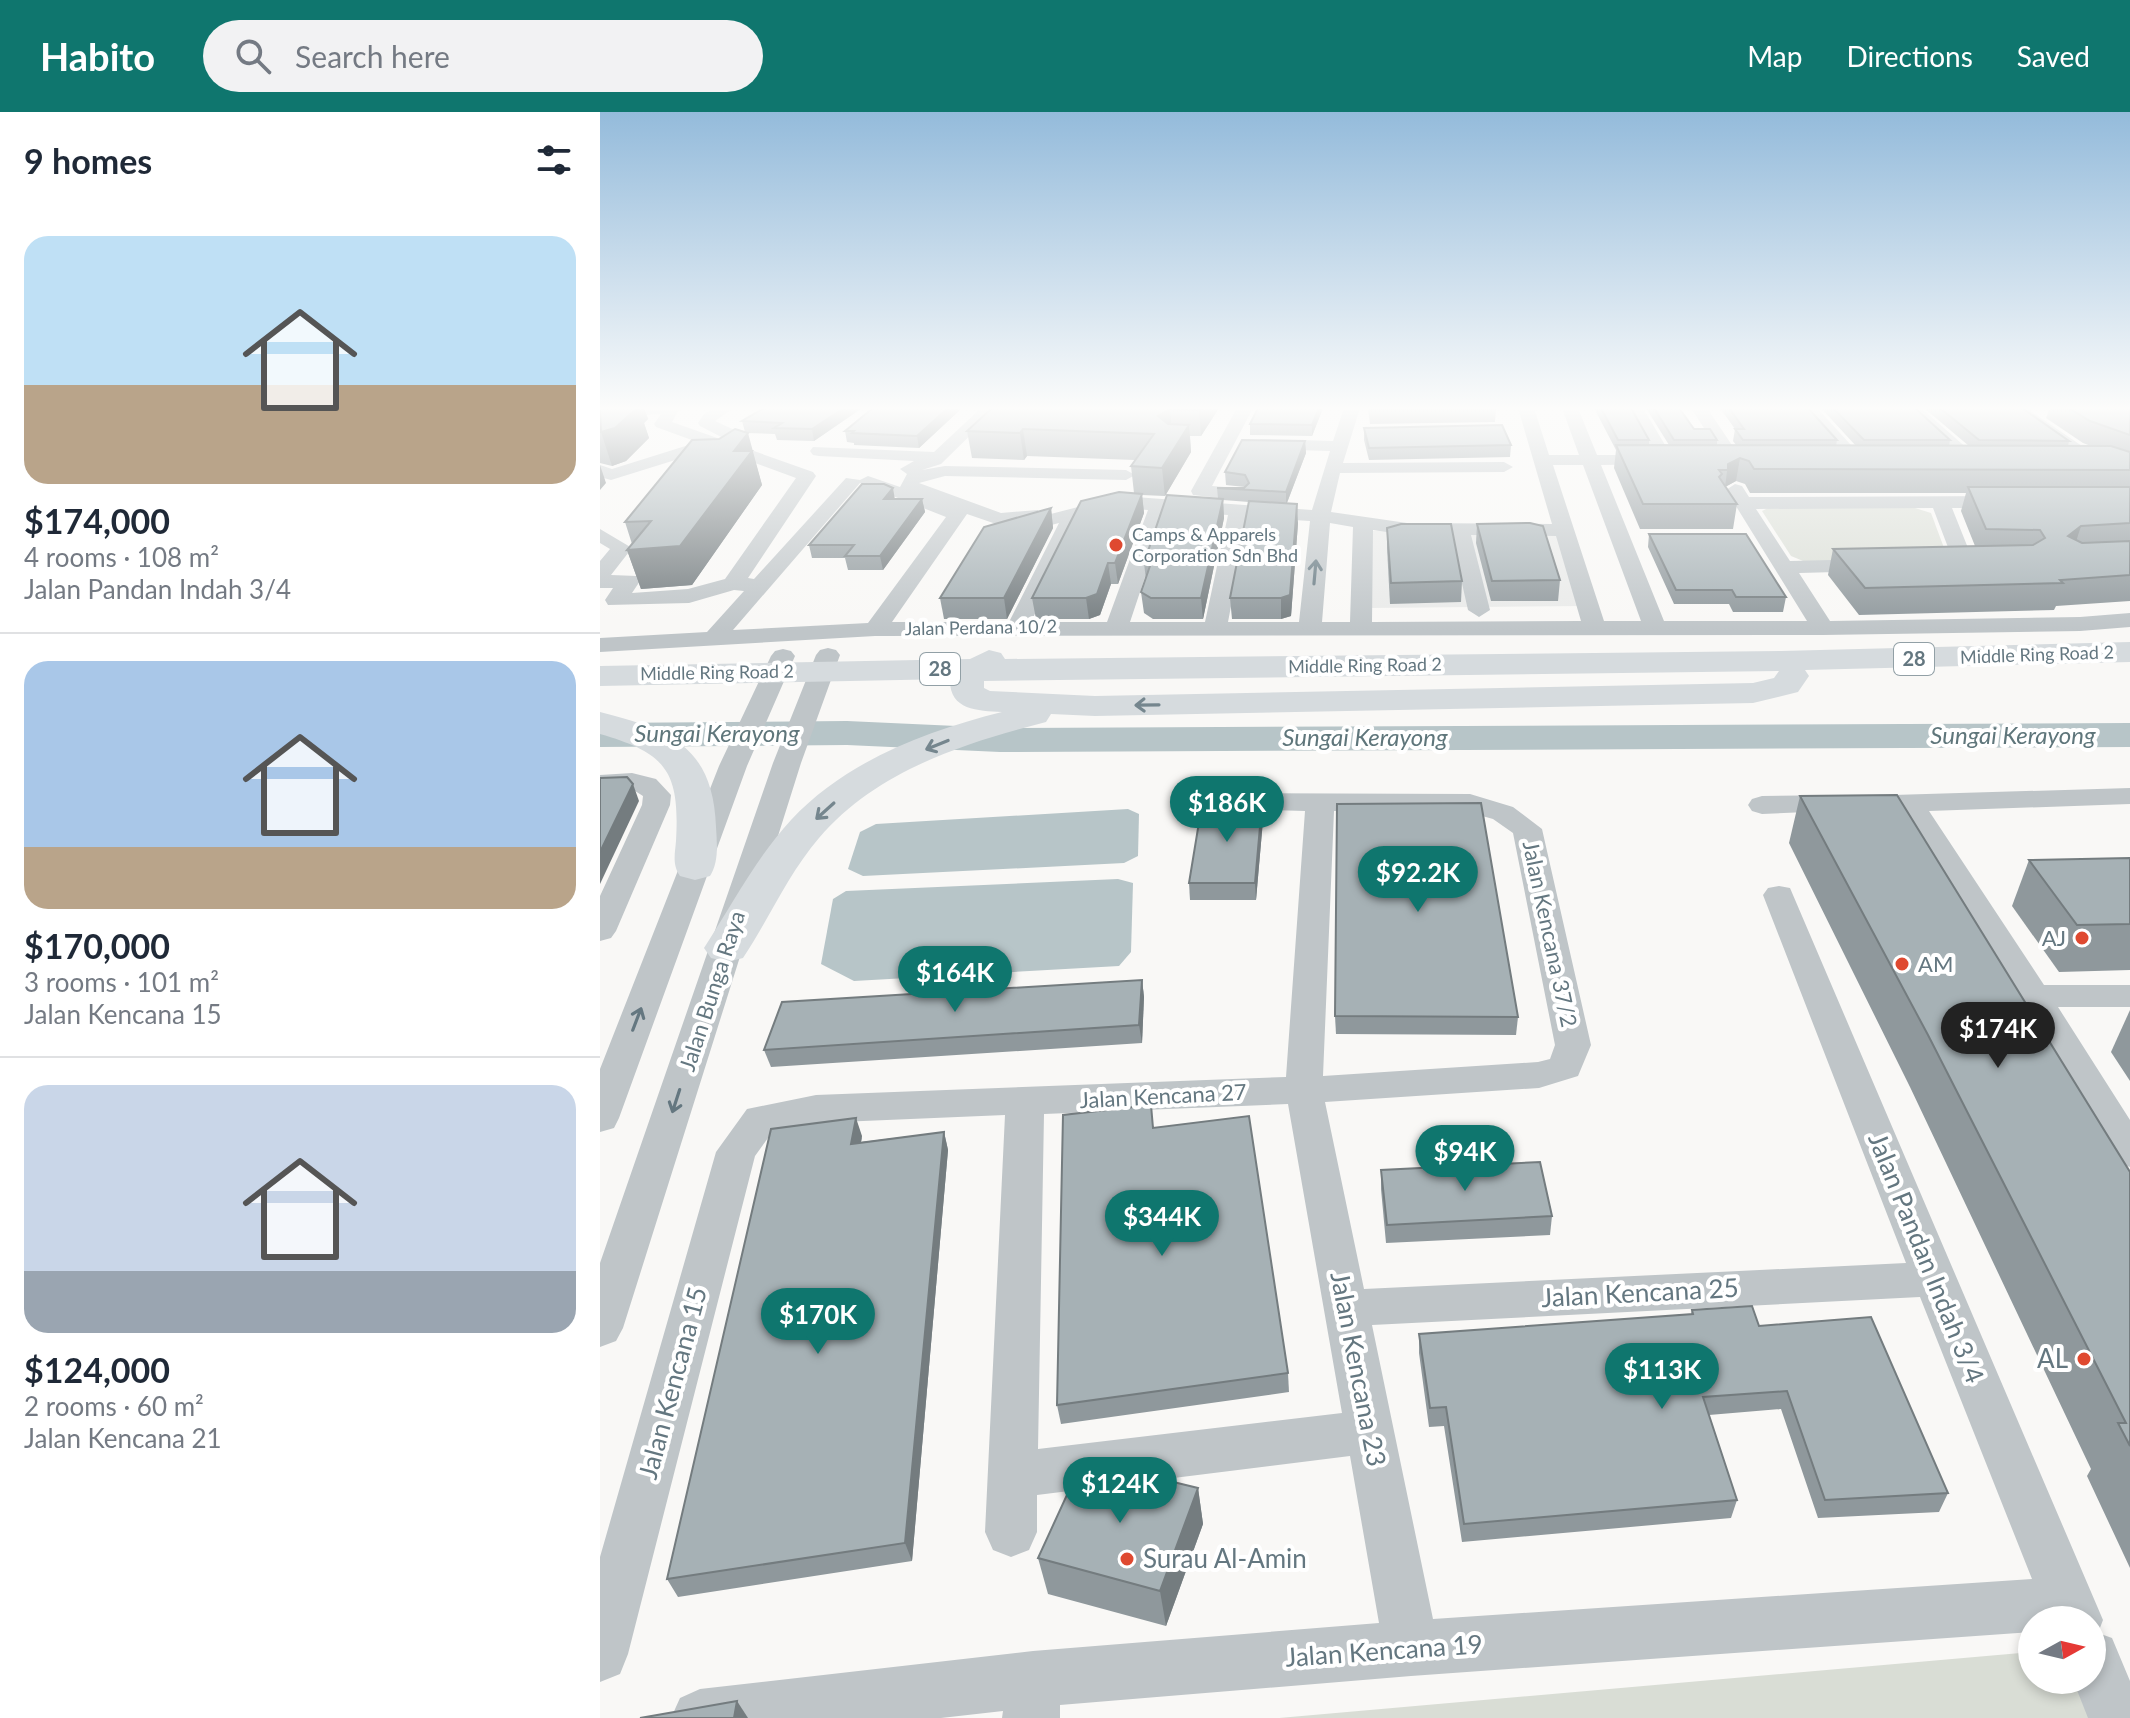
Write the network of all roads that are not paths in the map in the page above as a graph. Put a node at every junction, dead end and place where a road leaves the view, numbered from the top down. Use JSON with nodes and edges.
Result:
{"nodes":[{"id":1,"x":803,"y":483,"type":"edge"},
{"id":2,"x":859,"y":483,"type":"edge"},
{"id":3,"x":863,"y":483,"type":"edge"},
{"id":4,"x":909,"y":483,"type":"edge"},
{"id":5,"x":1119,"y":483,"type":"edge"},
{"id":6,"x":1204,"y":483,"type":"edge"},
{"id":7,"x":1327,"y":483,"type":"edge"},
{"id":8,"x":1552,"y":483,"type":"edge"},
{"id":9,"x":1600,"y":483,"type":"edge"},
{"id":10,"x":1738,"y":483,"type":"edge"},
{"id":11,"x":2035,"y":502,"type":"edge"},
{"id":12,"x":1743,"y":503,"type":"junction"},
{"id":13,"x":1941,"y":503,"type":"junction"},
{"id":14,"x":1159,"y":505,"type":"junction"},
{"id":15,"x":1321,"y":509,"type":"junction"},
{"id":16,"x":1239,"y":511,"type":"junction"},
{"id":17,"x":1060,"y":514,"type":"junction"},
{"id":18,"x":1363,"y":524,"type":"junction"},
{"id":19,"x":1460,"y":530,"type":"junction"},
{"id":20,"x":1565,"y":530,"type":"junction"},
{"id":21,"x":991,"y":534,"type":"edge"},
{"id":22,"x":600,"y":535,"type":"edge"},
{"id":23,"x":1619,"y":538,"type":"junction"},
{"id":24,"x":1648,"y":538,"type":"edge"},
{"id":25,"x":1736,"y":538,"type":"edge"},
{"id":26,"x":1765,"y":538,"type":"junction"},
{"id":27,"x":1964,"y":563,"type":"edge"},
{"id":28,"x":1889,"y":565,"type":"edge"},
{"id":29,"x":1784,"y":567,"type":"junction"},
{"id":30,"x":600,"y":575,"type":"edge"},
{"id":31,"x":749,"y":581,"type":"junction"},
{"id":32,"x":600,"y":582,"type":"edge"},
{"id":33,"x":940,"y":603,"type":"edge"},
{"id":34,"x":1479,"y":610,"type":"junction"},
{"id":35,"x":1592,"y":618,"type":"junction"},
{"id":36,"x":1361,"y":620,"type":"junction"},
{"id":37,"x":2130,"y":620,"type":"edge"},
{"id":38,"x":1117,"y":627,"type":"junction"},
{"id":39,"x":1655,"y":627,"type":"junction"},
{"id":40,"x":1215,"y":628,"type":"junction"},
{"id":41,"x":1310,"y":628,"type":"junction"},
{"id":42,"x":1823,"y":628,"type":"junction"},
{"id":43,"x":875,"y":629,"type":"junction"},
{"id":44,"x":924,"y":629,"type":"junction"},
{"id":45,"x":712,"y":640,"type":"junction"},
{"id":46,"x":1016,"y":640,"type":"junction"},
{"id":47,"x":600,"y":645,"type":"edge"},
{"id":48,"x":2130,"y":652,"type":"edge"},
{"id":49,"x":828,"y":655,"type":"junction"},
{"id":50,"x":783,"y":656,"type":"junction"},
{"id":51,"x":600,"y":663,"type":"edge"},
{"id":52,"x":2130,"y":667,"type":"edge"},
{"id":53,"x":1786,"y":668,"type":"junction"},
{"id":54,"x":600,"y":673,"type":"edge"},
{"id":55,"x":1280,"y":674,"type":"junction"},
{"id":56,"x":600,"y":692,"type":"edge"},
{"id":57,"x":1095,"y":706,"type":"junction"},
{"id":58,"x":600,"y":723,"type":"edge"},
{"id":59,"x":600,"y":783,"type":"edge"},
{"id":60,"x":2130,"y":796,"type":"edge"},
{"id":61,"x":1215,"y":802,"type":"edge"},
{"id":62,"x":1320,"y":804,"type":"junction"},
{"id":63,"x":1910,"y":804,"type":"junction"},
{"id":64,"x":1762,"y":805,"type":"dead end"},
{"id":65,"x":695,"y":867,"type":"junction"},
{"id":66,"x":1779,"y":895,"type":"dead end"},
{"id":67,"x":600,"y":931,"type":"edge"},
{"id":68,"x":727,"y":948,"type":"junction"},
{"id":69,"x":2034,"y":996,"type":"junction"},
{"id":70,"x":2130,"y":996,"type":"edge"},
{"id":71,"x":1565,"y":1067,"type":"joint"},
{"id":72,"x":1304,"y":1090,"type":"junction"},
{"id":73,"x":1025,"y":1103,"type":"junction"},
{"id":74,"x":600,"y":1118,"type":"edge"},
{"id":75,"x":761,"y":1119,"type":"joint"},
{"id":76,"x":2130,"y":1152,"type":"edge"},
{"id":77,"x":1933,"y":1279,"type":"junction"},
{"id":78,"x":1346,"y":1308,"type":"junction"},
{"id":79,"x":600,"y":1328,"type":"edge"},
{"id":80,"x":1370,"y":1432,"type":"junction"},
{"id":81,"x":1013,"y":1475,"type":"junction"},
{"id":82,"x":1011,"y":1532,"type":"dead end"},
{"id":83,"x":2071,"y":1606,"type":"edge"},
{"id":84,"x":2018,"y":1614,"type":"edge"},
{"id":85,"x":1411,"y":1648,"type":"junction"},
{"id":86,"x":600,"y":1654,"type":"edge"},
{"id":87,"x":2106,"y":1692,"type":"edge"},
{"id":88,"x":1032,"y":1698,"type":"edge"},
{"id":89,"x":811,"y":1711,"type":"edge"},
{"id":90,"x":700,"y":1718,"type":"edge"},
{"id":91,"x":2117,"y":1718,"type":"edge"}],
"edges":[{"from":1,"to":31,"type":"street"},
{"from":2,"to":31,"type":"street"},
{"from":3,"to":43,"type":"street"},
{"from":4,"to":17,"type":"street"},
{"from":5,"to":17,"type":"street"},
{"from":6,"to":15,"type":"street"},
{"from":7,"to":15,"type":"street"},
{"from":8,"to":20,"type":"street"},
{"from":9,"to":23,"type":"street"},
{"from":10,"to":12,"type":"street"},
{"from":11,"to":13,"type":"street"},
{"from":12,"to":13,"type":"street"},
{"from":12,"to":26,"type":"street"},
{"from":13,"to":27,"type":"street"},
{"from":14,"to":16,"type":"street"},
{"from":14,"to":17,"type":"street"},
{"from":14,"to":38,"type":"street"},
{"from":15,"to":16,"type":"street"},
{"from":15,"to":18,"type":"street"},
{"from":41,"to":15,"type":"street","one_way":true},
{"from":16,"to":40,"type":"street"},
{"from":17,"to":21,"type":"street"},
{"from":17,"to":46,"type":"street"},
{"from":18,"to":19,"type":"street"},
{"from":18,"to":36,"type":"street"},
{"from":19,"to":20,"type":"street"},
{"from":19,"to":34,"type":"street"},
{"from":20,"to":35,"type":"street"},
{"from":22,"to":30,"type":"street"},
{"from":23,"to":24,"type":"street"},
{"from":23,"to":39,"type":"street"},
{"from":25,"to":26,"type":"street"},
{"from":26,"to":29,"type":"street"},
{"from":28,"to":29,"type":"street"},
{"from":29,"to":42,"type":"street"},
{"from":31,"to":32,"type":"street"},
{"from":31,"to":45,"type":"street"},
{"from":33,"to":44,"type":"street"},
{"from":34,"to":35,"type":"street"},
{"from":34,"to":36,"type":"street"},
{"from":35,"to":36,"type":"street","name":"Jalan Perdana 10/2"},
{"from":35,"to":39,"type":"street","name":"Jalan Perdana 10/2"},
{"from":36,"to":41,"type":"street","name":"Jalan Perdana 10/2"},
{"from":37,"to":42,"type":"street","name":"Jalan Perdana 10/2"},
{"from":38,"to":40,"type":"street","name":"Jalan Perdana 10/2"},
{"from":38,"to":46,"type":"street","name":"Jalan Perdana 10/2"},
{"from":39,"to":42,"type":"street","name":"Jalan Perdana 10/2"},
{"from":40,"to":41,"type":"street","name":"Jalan Perdana 10/2"},
{"from":43,"to":44,"type":"street","name":"Jalan Perdana 10/2"},
{"from":43,"to":45,"type":"street","name":"Jalan Perdana 10/2"},
{"from":44,"to":46,"type":"street","name":"Jalan Perdana 10/2"},
{"from":45,"to":47,"type":"street","name":"Jalan Perdana 10/2"},
{"from":46,"to":49,"type":"highway"},
{"from":46,"to":53,"type":"highway"},
{"from":46,"to":57,"type":"highway"},
{"from":48,"to":53,"type":"highway","name":"Middle Ring Road 2","number":"28"},
{"from":49,"to":50,"type":"highway"},
{"from":49,"to":68,"type":"street","name":"Jalan Bunga Raya"},
{"from":50,"to":51,"type":"highway"},
{"from":50,"to":65,"type":"street"},
{"from":52,"to":53,"type":"highway","name":"Middle Ring Road 2","number":"28"},
{"from":53,"to":55,"type":"highway","name":"Middle Ring Road 2","number":"28"},
{"from":53,"to":57,"type":"highway","one_way":true},
{"from":54,"to":55,"type":"highway","name":"Middle Ring Road 2","number":"28"},
{"from":54,"to":56,"type":"highway"},
{"from":55,"to":56,"type":"highway","name":"Middle Ring Road 2","number":"28"},
{"from":57,"to":68,"type":"highway","one_way":true},
{"from":58,"to":65,"type":"highway"},
{"from":59,"to":67,"type":"street"},
{"from":60,"to":63,"type":"street"},
{"from":61,"to":62,"type":"street","name":"Jalan Kencana 37/2"},
{"from":62,"to":71,"type":"street","name":"Jalan Kencana 37/2"},
{"from":62,"to":72,"type":"street","name":"Jalan Kencana 23"},
{"from":63,"to":64,"type":"street"},
{"from":63,"to":69,"type":"street"},
{"from":74,"to":65,"type":"street","one_way":true},
{"from":66,"to":77,"type":"street","name":"Jalan Pandan Indah 3/4"},
{"from":68,"to":79,"type":"street","name":"Jalan Bunga Raya","one_way":true},
{"from":69,"to":70,"type":"street"},
{"from":69,"to":76,"type":"street"},
{"from":71,"to":72,"type":"street","name":"Jalan Kencana 27"},
{"from":72,"to":73,"type":"street","name":"Jalan Kencana 27"},
{"from":72,"to":78,"type":"street","name":"Jalan Kencana 23"},
{"from":73,"to":75,"type":"street","name":"Jalan Kencana 27"},
{"from":73,"to":81,"type":"street"},
{"from":75,"to":86,"type":"street","name":"Jalan Kencana 15"},
{"from":77,"to":78,"type":"street","name":"Jalan Kencana 25"},
{"from":77,"to":83,"type":"street","name":"Jalan Pandan Indah 3/4"},
{"from":78,"to":80,"type":"street","name":"Jalan Kencana 23"},
{"from":80,"to":81,"type":"street"},
{"from":80,"to":85,"type":"street","name":"Jalan Kencana 23"},
{"from":81,"to":82,"type":"street"},
{"from":84,"to":85,"type":"street","name":"Jalan Kencana 19"},
{"from":85,"to":88,"type":"street","name":"Jalan Kencana 19"},
{"from":87,"to":91,"type":"street"},
{"from":88,"to":89,"type":"street","name":"Jalan Kencana 19"},
{"from":89,"to":90,"type":"street","name":"Jalan Kencana 19"}]}
